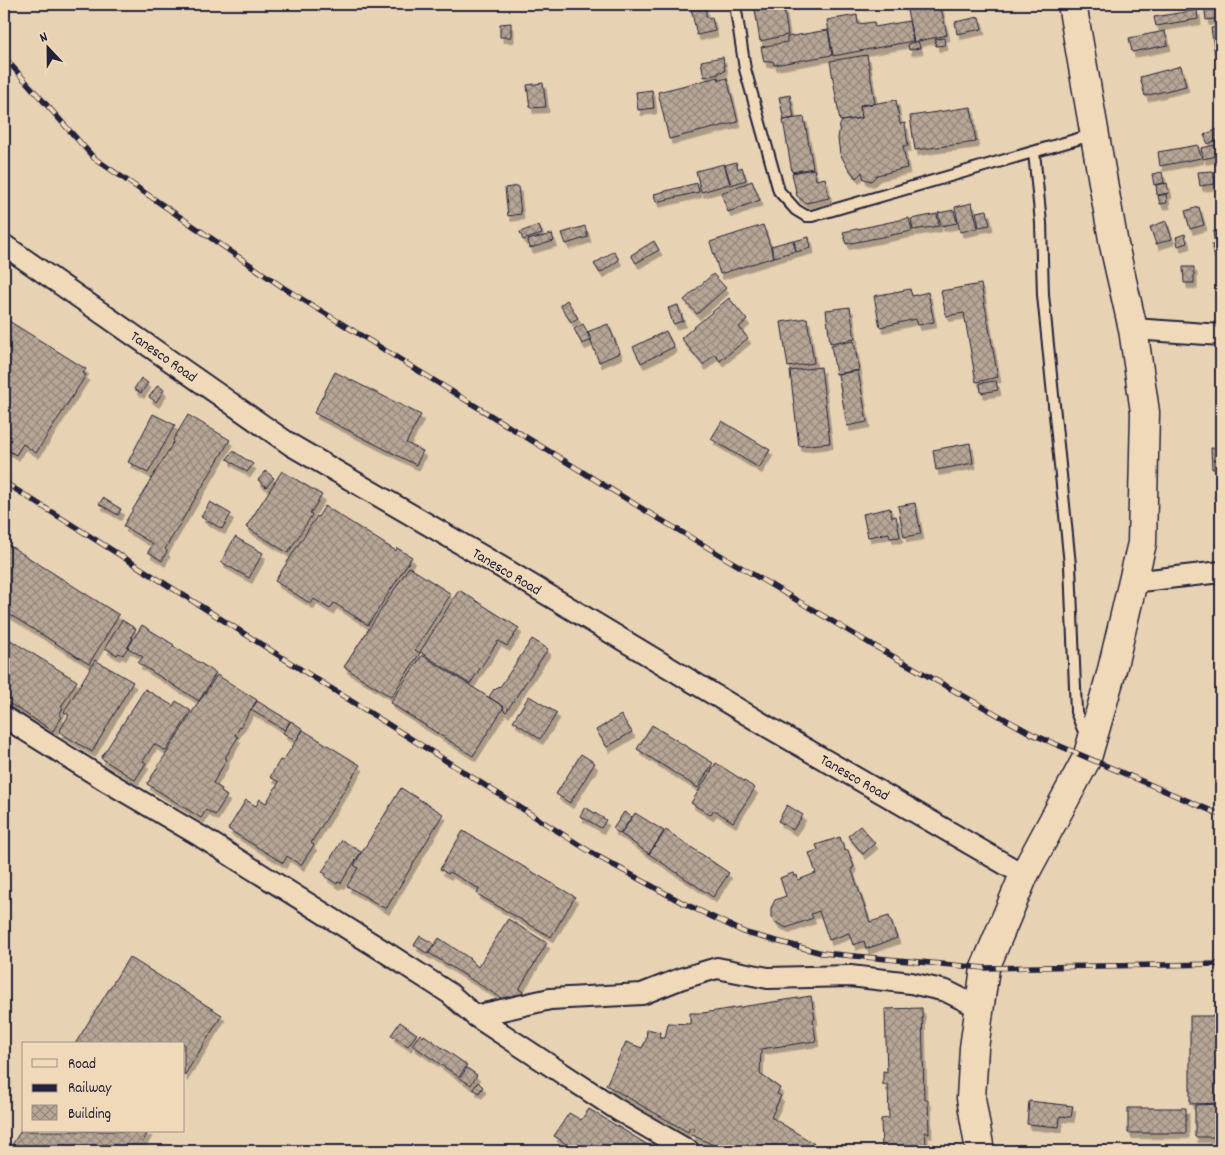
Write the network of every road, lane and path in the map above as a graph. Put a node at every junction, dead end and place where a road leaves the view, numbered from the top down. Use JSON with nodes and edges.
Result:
{"nodes":[{"id":1,"x":735,"y":4,"type":"edge"},
{"id":2,"x":1072,"y":4,"type":"edge"},
{"id":3,"x":1096,"y":134,"type":"junction"},
{"id":4,"x":1034,"y":152,"type":"junction"},
{"id":5,"x":4,"y":245,"type":"edge"},
{"id":6,"x":1132,"y":329,"type":"junction"},
{"id":7,"x":1221,"y":335,"type":"edge"},
{"id":8,"x":1221,"y":572,"type":"edge"},
{"id":9,"x":1132,"y":582,"type":"junction"},
{"id":10,"x":4,"y":716,"type":"edge"},
{"id":11,"x":1092,"y":737,"type":"junction"},
{"id":12,"x":1024,"y":875,"type":"junction"},
{"id":13,"x":980,"y":1008,"type":"junction"},
{"id":14,"x":475,"y":1016,"type":"junction"},
{"id":15,"x":690,"y":1151,"type":"edge"},
{"id":16,"x":980,"y":1151,"type":"edge"}],
"edges":[{"from":1,"to":4,"type":"lane"},
{"from":2,"to":3,"type":"main road"},
{"from":3,"to":4,"type":"lane"},
{"from":3,"to":6,"type":"main road"},
{"from":4,"to":11,"type":"lane"},
{"from":5,"to":12,"type":"street","name":"Tanesco Road"},
{"from":6,"to":7,"type":"street"},
{"from":6,"to":9,"type":"main road"},
{"from":8,"to":9,"type":"street"},
{"from":9,"to":11,"type":"main road"},
{"from":10,"to":14,"type":"street"},
{"from":11,"to":12,"type":"main road"},
{"from":12,"to":13,"type":"main road"},
{"from":13,"to":14,"type":"street"},
{"from":13,"to":16,"type":"main road"},
{"from":14,"to":15,"type":"street"}]}
